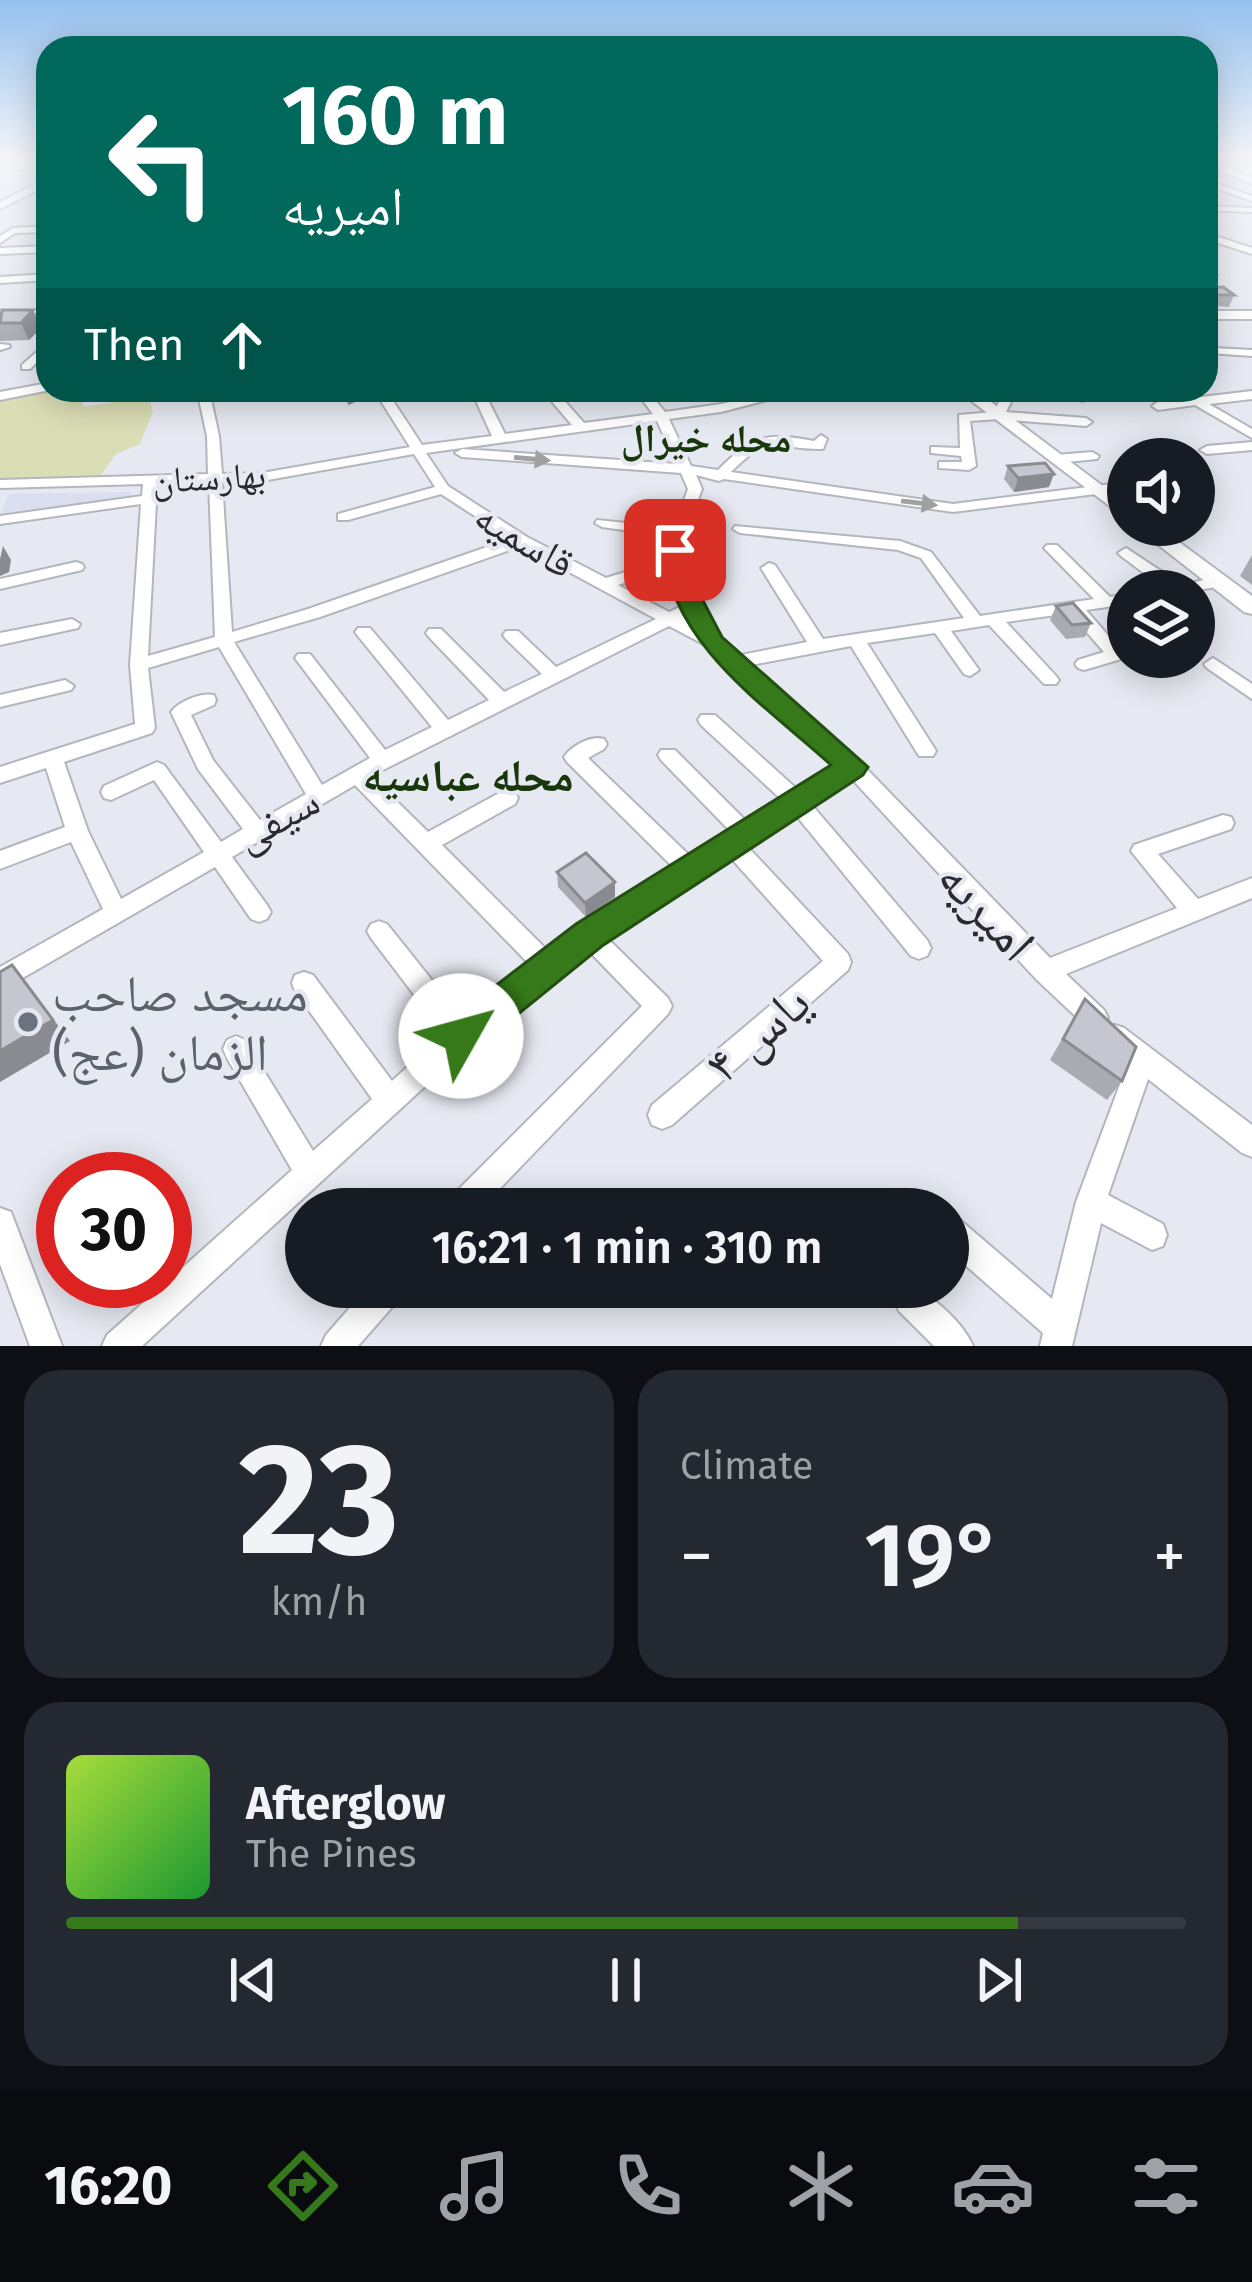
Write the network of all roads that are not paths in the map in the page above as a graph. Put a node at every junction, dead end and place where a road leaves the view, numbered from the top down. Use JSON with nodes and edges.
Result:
{"nodes":[{"id":1,"x":36,"y":228,"type":"edge"},
{"id":2,"x":1218,"y":240,"type":"edge"},
{"id":3,"x":1252,"y":240,"type":"edge"},
{"id":4,"x":16,"y":243,"type":"dead end"},
{"id":5,"x":1230,"y":244,"type":"junction"},
{"id":6,"x":0,"y":245,"type":"edge"},
{"id":7,"x":36,"y":248,"type":"edge"},
{"id":8,"x":1252,"y":251,"type":"edge"},
{"id":9,"x":36,"y":256,"type":"edge"},
{"id":10,"x":36,"y":278,"type":"edge"},
{"id":11,"x":5,"y":279,"type":"edge"},
{"id":12,"x":1218,"y":315,"type":"edge"},
{"id":13,"x":1248,"y":317,"type":"edge"},
{"id":14,"x":0,"y":319,"type":"edge"},
{"id":15,"x":36,"y":319,"type":"edge"},
{"id":16,"x":1218,"y":351,"type":"edge"},
{"id":17,"x":1252,"y":352,"type":"edge"},
{"id":18,"x":36,"y":358,"type":"edge"},
{"id":19,"x":26,"y":368,"type":"dead end"},
{"id":20,"x":36,"y":389,"type":"edge"},
{"id":21,"x":1252,"y":395,"type":"edge"},
{"id":22,"x":0,"y":396,"type":"edge"},
{"id":23,"x":1218,"y":396,"type":"edge"},
{"id":24,"x":206,"y":402,"type":"edge"},
{"id":25,"x":387,"y":402,"type":"edge"},
{"id":26,"x":483,"y":402,"type":"edge"},
{"id":27,"x":559,"y":402,"type":"edge"},
{"id":28,"x":650,"y":402,"type":"edge"},
{"id":29,"x":739,"y":402,"type":"edge"},
{"id":30,"x":754,"y":402,"type":"edge"},
{"id":31,"x":985,"y":402,"type":"edge"},
{"id":32,"x":1005,"y":402,"type":"edge"},
{"id":33,"x":1213,"y":402,"type":"edge"},
{"id":34,"x":741,"y":404,"type":"junction"},
{"id":35,"x":998,"y":415,"type":"junction"},
{"id":36,"x":662,"y":417,"type":"junction"},
{"id":37,"x":1086,"y":422,"type":"dead end"},
{"id":38,"x":583,"y":429,"type":"junction"},
{"id":39,"x":1252,"y":434,"type":"edge"},
{"id":40,"x":821,"y":439,"type":"dead end"},
{"id":41,"x":501,"y":440,"type":"junction"},
{"id":42,"x":1252,"y":446,"type":"edge"},
{"id":43,"x":1215,"y":449,"type":"edge"},
{"id":44,"x":416,"y":450,"type":"junction"},
{"id":45,"x":936,"y":450,"type":"dead end"},
{"id":46,"x":967,"y":452,"type":"junction"},
{"id":47,"x":1092,"y":456,"type":"dead end"},
{"id":48,"x":1057,"y":460,"type":"junction"},
{"id":49,"x":944,"y":465,"type":"dead end"},
{"id":50,"x":690,"y":470,"type":"junction"},
{"id":51,"x":719,"y":477,"type":"junction"},
{"id":52,"x":214,"y":480,"type":"junction"},
{"id":53,"x":1107,"y":487,"type":"edge"},
{"id":54,"x":2,"y":488,"type":"edge"},
{"id":55,"x":1094,"y":488,"type":"junction"},
{"id":56,"x":443,"y":489,"type":"junction"},
{"id":57,"x":149,"y":490,"type":"junction"},
{"id":58,"x":1107,"y":498,"type":"edge"},
{"id":59,"x":344,"y":517,"type":"dead end"},
{"id":60,"x":0,"y":520,"type":"edge"},
{"id":61,"x":602,"y":523,"type":"dead end"},
{"id":62,"x":740,"y":529,"type":"dead end"},
{"id":63,"x":677,"y":533,"type":"junction"},
{"id":64,"x":522,"y":540,"type":"junction"},
{"id":65,"x":1170,"y":546,"type":"edge"},
{"id":66,"x":1052,"y":548,"type":"dead end"},
{"id":67,"x":1126,"y":553,"type":"dead end"},
{"id":68,"x":676,"y":561,"type":"junction"},
{"id":69,"x":382,"y":566,"type":"dead end"},
{"id":70,"x":76,"y":567,"type":"dead end"},
{"id":71,"x":769,"y":568,"type":"dead end"},
{"id":72,"x":1149,"y":570,"type":"edge"},
{"id":73,"x":353,"y":574,"type":"dead end"},
{"id":74,"x":1217,"y":582,"type":"joint"},
{"id":75,"x":0,"y":584,"type":"edge"},
{"id":76,"x":601,"y":584,"type":"junction"},
{"id":77,"x":395,"y":586,"type":"junction"},
{"id":78,"x":307,"y":593,"type":"dead end"},
{"id":79,"x":365,"y":596,"type":"junction"},
{"id":80,"x":1107,"y":602,"type":"joint"},
{"id":81,"x":691,"y":608,"type":"junction"},
{"id":82,"x":1074,"y":608,"type":"junction"},
{"id":83,"x":1252,"y":608,"type":"edge"},
{"id":84,"x":314,"y":613,"type":"junction"},
{"id":85,"x":666,"y":620,"type":"junction"},
{"id":86,"x":984,"y":620,"type":"junction"},
{"id":87,"x":73,"y":624,"type":"dead end"},
{"id":88,"x":939,"y":627,"type":"junction"},
{"id":89,"x":364,"y":632,"type":"dead end"},
{"id":90,"x":435,"y":633,"type":"dead end"},
{"id":91,"x":512,"y":635,"type":"dead end"},
{"id":92,"x":0,"y":639,"type":"edge"},
{"id":93,"x":1107,"y":639,"type":"edge"},
{"id":94,"x":224,"y":640,"type":"junction"},
{"id":95,"x":856,"y":640,"type":"junction"},
{"id":96,"x":712,"y":642,"type":"junction"},
{"id":97,"x":818,"y":645,"type":"junction"},
{"id":98,"x":1107,"y":657,"type":"edge"},
{"id":99,"x":304,"y":658,"type":"dead end"},
{"id":100,"x":735,"y":662,"type":"junction"},
{"id":101,"x":1084,"y":664,"type":"dead end"},
{"id":102,"x":139,"y":665,"type":"junction"},
{"id":103,"x":1215,"y":665,"type":"edge"},
{"id":104,"x":970,"y":670,"type":"dead end"},
{"id":105,"x":555,"y":676,"type":"junction"},
{"id":106,"x":1049,"y":680,"type":"dead end"},
{"id":107,"x":64,"y":686,"type":"dead end"},
{"id":108,"x":1252,"y":693,"type":"edge"},
{"id":109,"x":208,"y":700,"type":"dead end"},
{"id":110,"x":0,"y":701,"type":"edge"},
{"id":111,"x":502,"y":701,"type":"junction"},
{"id":112,"x":708,"y":720,"type":"dead end"},
{"id":113,"x":444,"y":728,"type":"junction"},
{"id":114,"x":597,"y":744,"type":"dead end"},
{"id":115,"x":926,"y":751,"type":"dead end"},
{"id":116,"x":668,"y":755,"type":"dead end"},
{"id":117,"x":53,"y":758,"type":"junction"},
{"id":118,"x":382,"y":760,"type":"junction"},
{"id":119,"x":853,"y":767,"type":"junction"},
{"id":120,"x":358,"y":774,"type":"junction"},
{"id":121,"x":0,"y":775,"type":"edge"},
{"id":122,"x":111,"y":792,"type":"dead end"},
{"id":123,"x":317,"y":795,"type":"junction"},
{"id":124,"x":508,"y":798,"type":"dead end"},
{"id":125,"x":796,"y":802,"type":"junction"},
{"id":126,"x":1223,"y":823,"type":"dead end"},
{"id":127,"x":256,"y":830,"type":"junction"},
{"id":128,"x":76,"y":831,"type":"junction"},
{"id":129,"x":738,"y":838,"type":"junction"},
{"id":130,"x":427,"y":843,"type":"junction"},
{"id":131,"x":215,"y":854,"type":"junction"},
{"id":132,"x":0,"y":860,"type":"edge"},
{"id":133,"x":688,"y":868,"type":"junction"},
{"id":134,"x":1252,"y":888,"type":"edge"},
{"id":135,"x":1194,"y":910,"type":"junction"},
{"id":136,"x":259,"y":912,"type":"dead end"},
{"id":137,"x":117,"y":914,"type":"junction"},
{"id":138,"x":379,"y":931,"type":"dead end"},
{"id":139,"x":589,"y":935,"type":"junction"},
{"id":140,"x":919,"y":948,"type":"dead end"},
{"id":141,"x":548,"y":968,"type":"junction"},
{"id":142,"x":1045,"y":971,"type":"junction"},
{"id":143,"x":0,"y":980,"type":"edge"},
{"id":144,"x":304,"y":983,"type":"dead end"},
{"id":145,"x":461,"y":1036,"type":"junction"},
{"id":146,"x":236,"y":1049,"type":"dead end"},
{"id":147,"x":1142,"y":1062,"type":"junction"},
{"id":148,"x":390,"y":1101,"type":"junction"},
{"id":149,"x":662,"y":1115,"type":"dead end"},
{"id":150,"x":1252,"y":1143,"type":"edge"},
{"id":151,"x":310,"y":1173,"type":"junction"},
{"id":152,"x":485,"y":1188,"type":"edge"},
{"id":153,"x":1091,"y":1202,"type":"junction"},
{"id":154,"x":0,"y":1223,"type":"edge"},
{"id":155,"x":1152,"y":1235,"type":"dead end"},
{"id":156,"x":969,"y":1251,"type":"edge"},
{"id":157,"x":370,"y":1308,"type":"edge"},
{"id":158,"x":918,"y":1308,"type":"edge"},
{"id":159,"x":1058,"y":1336,"type":"edge"},
{"id":160,"x":46,"y":1346,"type":"edge"},
{"id":161,"x":118,"y":1346,"type":"edge"},
{"id":162,"x":337,"y":1346,"type":"edge"},
{"id":163,"x":957,"y":1346,"type":"edge"}],
"edges":[{"from":1,"to":6,"type":"street"},
{"from":2,"to":5,"type":"street"},
{"from":3,"to":5,"type":"street"},
{"from":4,"to":6,"type":"street"},
{"from":5,"to":8,"type":"street"},
{"from":6,"to":7,"type":"street"},
{"from":9,"to":11,"type":"street"},
{"from":10,"to":11,"type":"street"},
{"from":12,"to":13,"type":"main road"},
{"from":14,"to":15,"type":"main road"},
{"from":16,"to":17,"type":"street"},
{"from":18,"to":19,"type":"street"},
{"from":20,"to":22,"type":"street"},
{"from":21,"to":23,"type":"street"},
{"from":24,"to":52,"type":"street"},
{"from":25,"to":44,"type":"street","name":"قاسمیه"},
{"from":26,"to":41,"type":"street"},
{"from":27,"to":38,"type":"street"},
{"from":28,"to":36,"type":"street"},
{"from":29,"to":34,"type":"street"},
{"from":30,"to":34,"type":"street"},
{"from":31,"to":35,"type":"main road"},
{"from":32,"to":35,"type":"street"},
{"from":33,"to":39,"type":"street"},
{"from":34,"to":36,"type":"street"},
{"from":35,"to":37,"type":"street"},
{"from":35,"to":46,"type":"street"},
{"from":35,"to":48,"type":"main road"},
{"from":36,"to":38,"type":"street"},
{"from":36,"to":50,"type":"street"},
{"from":38,"to":41,"type":"street"},
{"from":40,"to":51,"type":"street"},
{"from":41,"to":44,"type":"street"},
{"from":42,"to":43,"type":"street"},
{"from":44,"to":50,"type":"street","one_way":true},
{"from":44,"to":52,"type":"street","name":"بهارستان"},
{"from":44,"to":56,"type":"street","name":"قاسمیه"},
{"from":45,"to":46,"type":"street"},
{"from":46,"to":49,"type":"street"},
{"from":47,"to":48,"type":"street"},
{"from":48,"to":55,"type":"main road"},
{"from":50,"to":51,"type":"street"},
{"from":50,"to":63,"type":"street"},
{"from":51,"to":55,"type":"street","one_way":true},
{"from":52,"to":57,"type":"street","name":"بهارستان"},
{"from":52,"to":94,"type":"street"},
{"from":53,"to":55,"type":"street"},
{"from":54,"to":57,"type":"street","name":"بهارستان"},
{"from":55,"to":58,"type":"main road"},
{"from":56,"to":59,"type":"street"},
{"from":56,"to":64,"type":"street","name":"قاسمیه"},
{"from":57,"to":60,"type":"street"},
{"from":57,"to":102,"type":"street"},
{"from":61,"to":63,"type":"street"},
{"from":62,"to":86,"type":"street"},
{"from":63,"to":68,"type":"street"},
{"from":64,"to":76,"type":"street","name":"قاسمیه"},
{"from":64,"to":77,"type":"street"},
{"from":65,"to":74,"type":"main road"},
{"from":66,"to":80,"type":"street"},
{"from":67,"to":72,"type":"street"},
{"from":68,"to":76,"type":"street"},
{"from":68,"to":81,"type":"street"},
{"from":69,"to":77,"type":"street"},
{"from":70,"to":75,"type":"street"},
{"from":71,"to":97,"type":"street"},
{"from":73,"to":79,"type":"street"},
{"from":74,"to":83,"type":"main road"},
{"from":76,"to":85,"type":"street","name":"قاسمیه"},
{"from":77,"to":79,"type":"street"},
{"from":78,"to":84,"type":"street"},
{"from":79,"to":84,"type":"street"},
{"from":80,"to":82,"type":"street"},
{"from":81,"to":85,"type":"street","name":"سیفی"},
{"from":81,"to":96,"type":"street"},
{"from":82,"to":86,"type":"street"},
{"from":82,"to":93,"type":"street"},
{"from":84,"to":94,"type":"street"},
{"from":85,"to":96,"type":"street","name":"قاسمیه"},
{"from":85,"to":105,"type":"street","name":"سیفی"},
{"from":86,"to":88,"type":"street"},
{"from":86,"to":106,"type":"street"},
{"from":87,"to":92,"type":"street"},
{"from":88,"to":95,"type":"street"},
{"from":88,"to":104,"type":"street"},
{"from":89,"to":113,"type":"street"},
{"from":90,"to":111,"type":"street"},
{"from":91,"to":105,"type":"street"},
{"from":94,"to":102,"type":"street"},
{"from":94,"to":123,"type":"street"},
{"from":95,"to":97,"type":"street"},
{"from":95,"to":115,"type":"street"},
{"from":96,"to":100,"type":"street","name":"امیریه"},
{"from":97,"to":100,"type":"street"},
{"from":98,"to":101,"type":"street"},
{"from":99,"to":118,"type":"street"},
{"from":100,"to":119,"type":"street","name":"امیریه"},
{"from":102,"to":117,"type":"street"},
{"from":103,"to":108,"type":"street"},
{"from":105,"to":111,"type":"street","name":"سیفی"},
{"from":107,"to":110,"type":"street"},
{"from":109,"to":127,"type":"street"},
{"from":111,"to":113,"type":"street","name":"سیفی"},
{"from":112,"to":125,"type":"street"},
{"from":113,"to":118,"type":"street","name":"سیفی"},
{"from":114,"to":133,"type":"street"},
{"from":116,"to":129,"type":"street"},
{"from":117,"to":121,"type":"street"},
{"from":117,"to":128,"type":"street"},
{"from":118,"to":120,"type":"street","name":"سیفی"},
{"from":119,"to":125,"type":"street"},
{"from":119,"to":142,"type":"street","name":"امیریه"},
{"from":120,"to":123,"type":"street","name":"سیفی"},
{"from":120,"to":130,"type":"street"},
{"from":122,"to":131,"type":"street"},
{"from":123,"to":127,"type":"street","name":"سیفی"},
{"from":124,"to":130,"type":"street"},
{"from":125,"to":129,"type":"street"},
{"from":125,"to":140,"type":"street"},
{"from":126,"to":135,"type":"street"},
{"from":127,"to":131,"type":"street","name":"سیفی"},
{"from":128,"to":132,"type":"street"},
{"from":128,"to":137,"type":"street"},
{"from":129,"to":133,"type":"street"},
{"from":129,"to":149,"type":"street","name":"یاس ۴"},
{"from":130,"to":141,"type":"street"},
{"from":131,"to":136,"type":"street"},
{"from":131,"to":137,"type":"street","name":"سیفی"},
{"from":133,"to":139,"type":"street"},
{"from":134,"to":135,"type":"street"},
{"from":135,"to":142,"type":"street"},
{"from":137,"to":143,"type":"street","name":"سیفی"},
{"from":138,"to":145,"type":"street"},
{"from":139,"to":141,"type":"street"},
{"from":139,"to":152,"type":"street"},
{"from":141,"to":145,"type":"street"},
{"from":142,"to":147,"type":"street","name":"امیریه"},
{"from":144,"to":148,"type":"street"},
{"from":145,"to":148,"type":"street"},
{"from":146,"to":151,"type":"street"},
{"from":147,"to":150,"type":"street","name":"امیریه"},
{"from":147,"to":153,"type":"street"},
{"from":148,"to":151,"type":"street"},
{"from":151,"to":161,"type":"street"},
{"from":153,"to":155,"type":"street"},
{"from":153,"to":159,"type":"street"},
{"from":154,"to":160,"type":"street"},
{"from":156,"to":159,"type":"street"},
{"from":157,"to":162,"type":"street"},
{"from":158,"to":163,"type":"street"}]}
